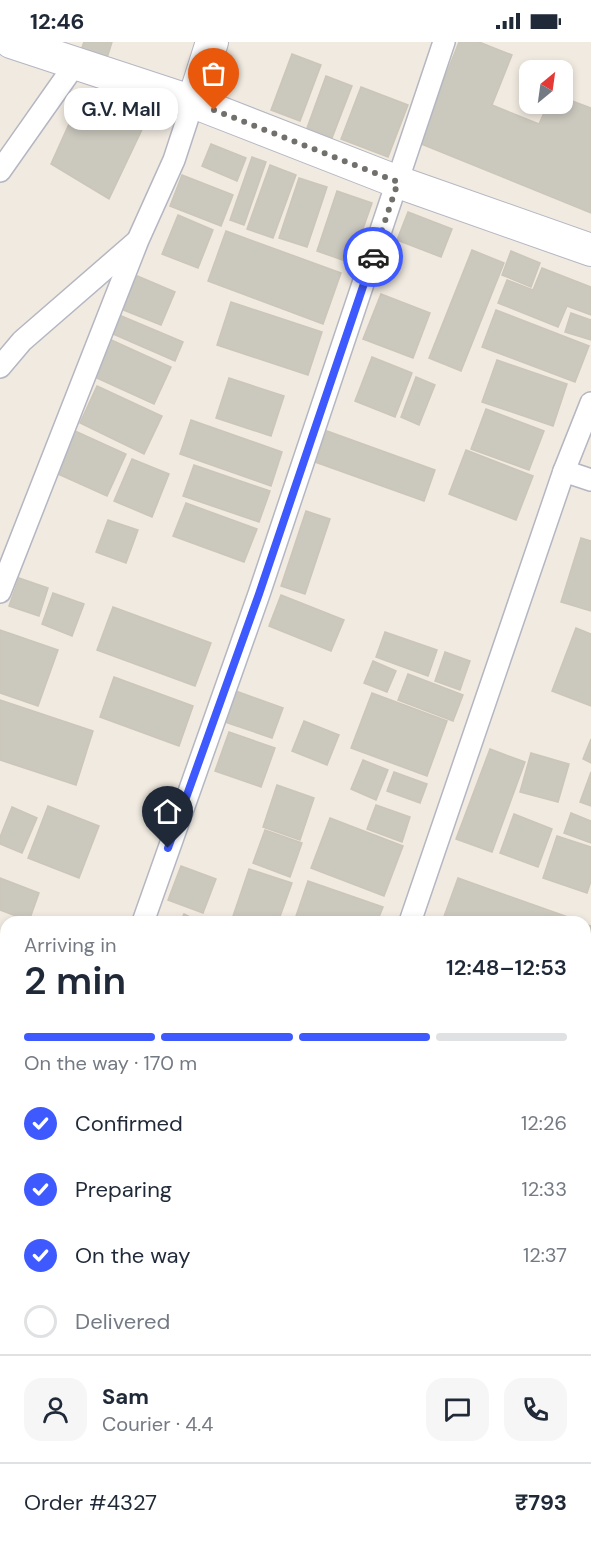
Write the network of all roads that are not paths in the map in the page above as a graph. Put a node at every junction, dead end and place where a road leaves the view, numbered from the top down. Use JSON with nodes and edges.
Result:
{"nodes":[{"id":1,"x":11,"y":42,"type":"edge"},
{"id":2,"x":212,"y":42,"type":"edge"},
{"id":3,"x":444,"y":42,"type":"edge"},
{"id":4,"x":76,"y":63,"type":"junction"},
{"id":5,"x":193,"y":102,"type":"junction"},
{"id":6,"x":0,"y":171,"type":"edge"},
{"id":7,"x":398,"y":182,"type":"junction"},
{"id":8,"x":138,"y":240,"type":"junction"},
{"id":9,"x":591,"y":250,"type":"edge"},
{"id":10,"x":0,"y":367,"type":"edge"},
{"id":11,"x":591,"y":403,"type":"edge"},
{"id":12,"x":564,"y":471,"type":"junction"},
{"id":13,"x":591,"y":480,"type":"edge"},
{"id":14,"x":0,"y":592,"type":"edge"},
{"id":15,"x":145,"y":916,"type":"edge"},
{"id":16,"x":412,"y":916,"type":"edge"}],
"edges":[{"from":1,"to":4,"type":"street"},
{"from":2,"to":5,"type":"street"},
{"from":3,"to":7,"type":"street"},
{"from":4,"to":5,"type":"street"},
{"from":4,"to":6,"type":"street"},
{"from":5,"to":7,"type":"street"},
{"from":5,"to":8,"type":"street"},
{"from":7,"to":9,"type":"street"},
{"from":7,"to":15,"type":"street"},
{"from":8,"to":10,"type":"street"},
{"from":8,"to":14,"type":"street"},
{"from":11,"to":12,"type":"street"},
{"from":12,"to":13,"type":"street"},
{"from":12,"to":16,"type":"street"}]}
